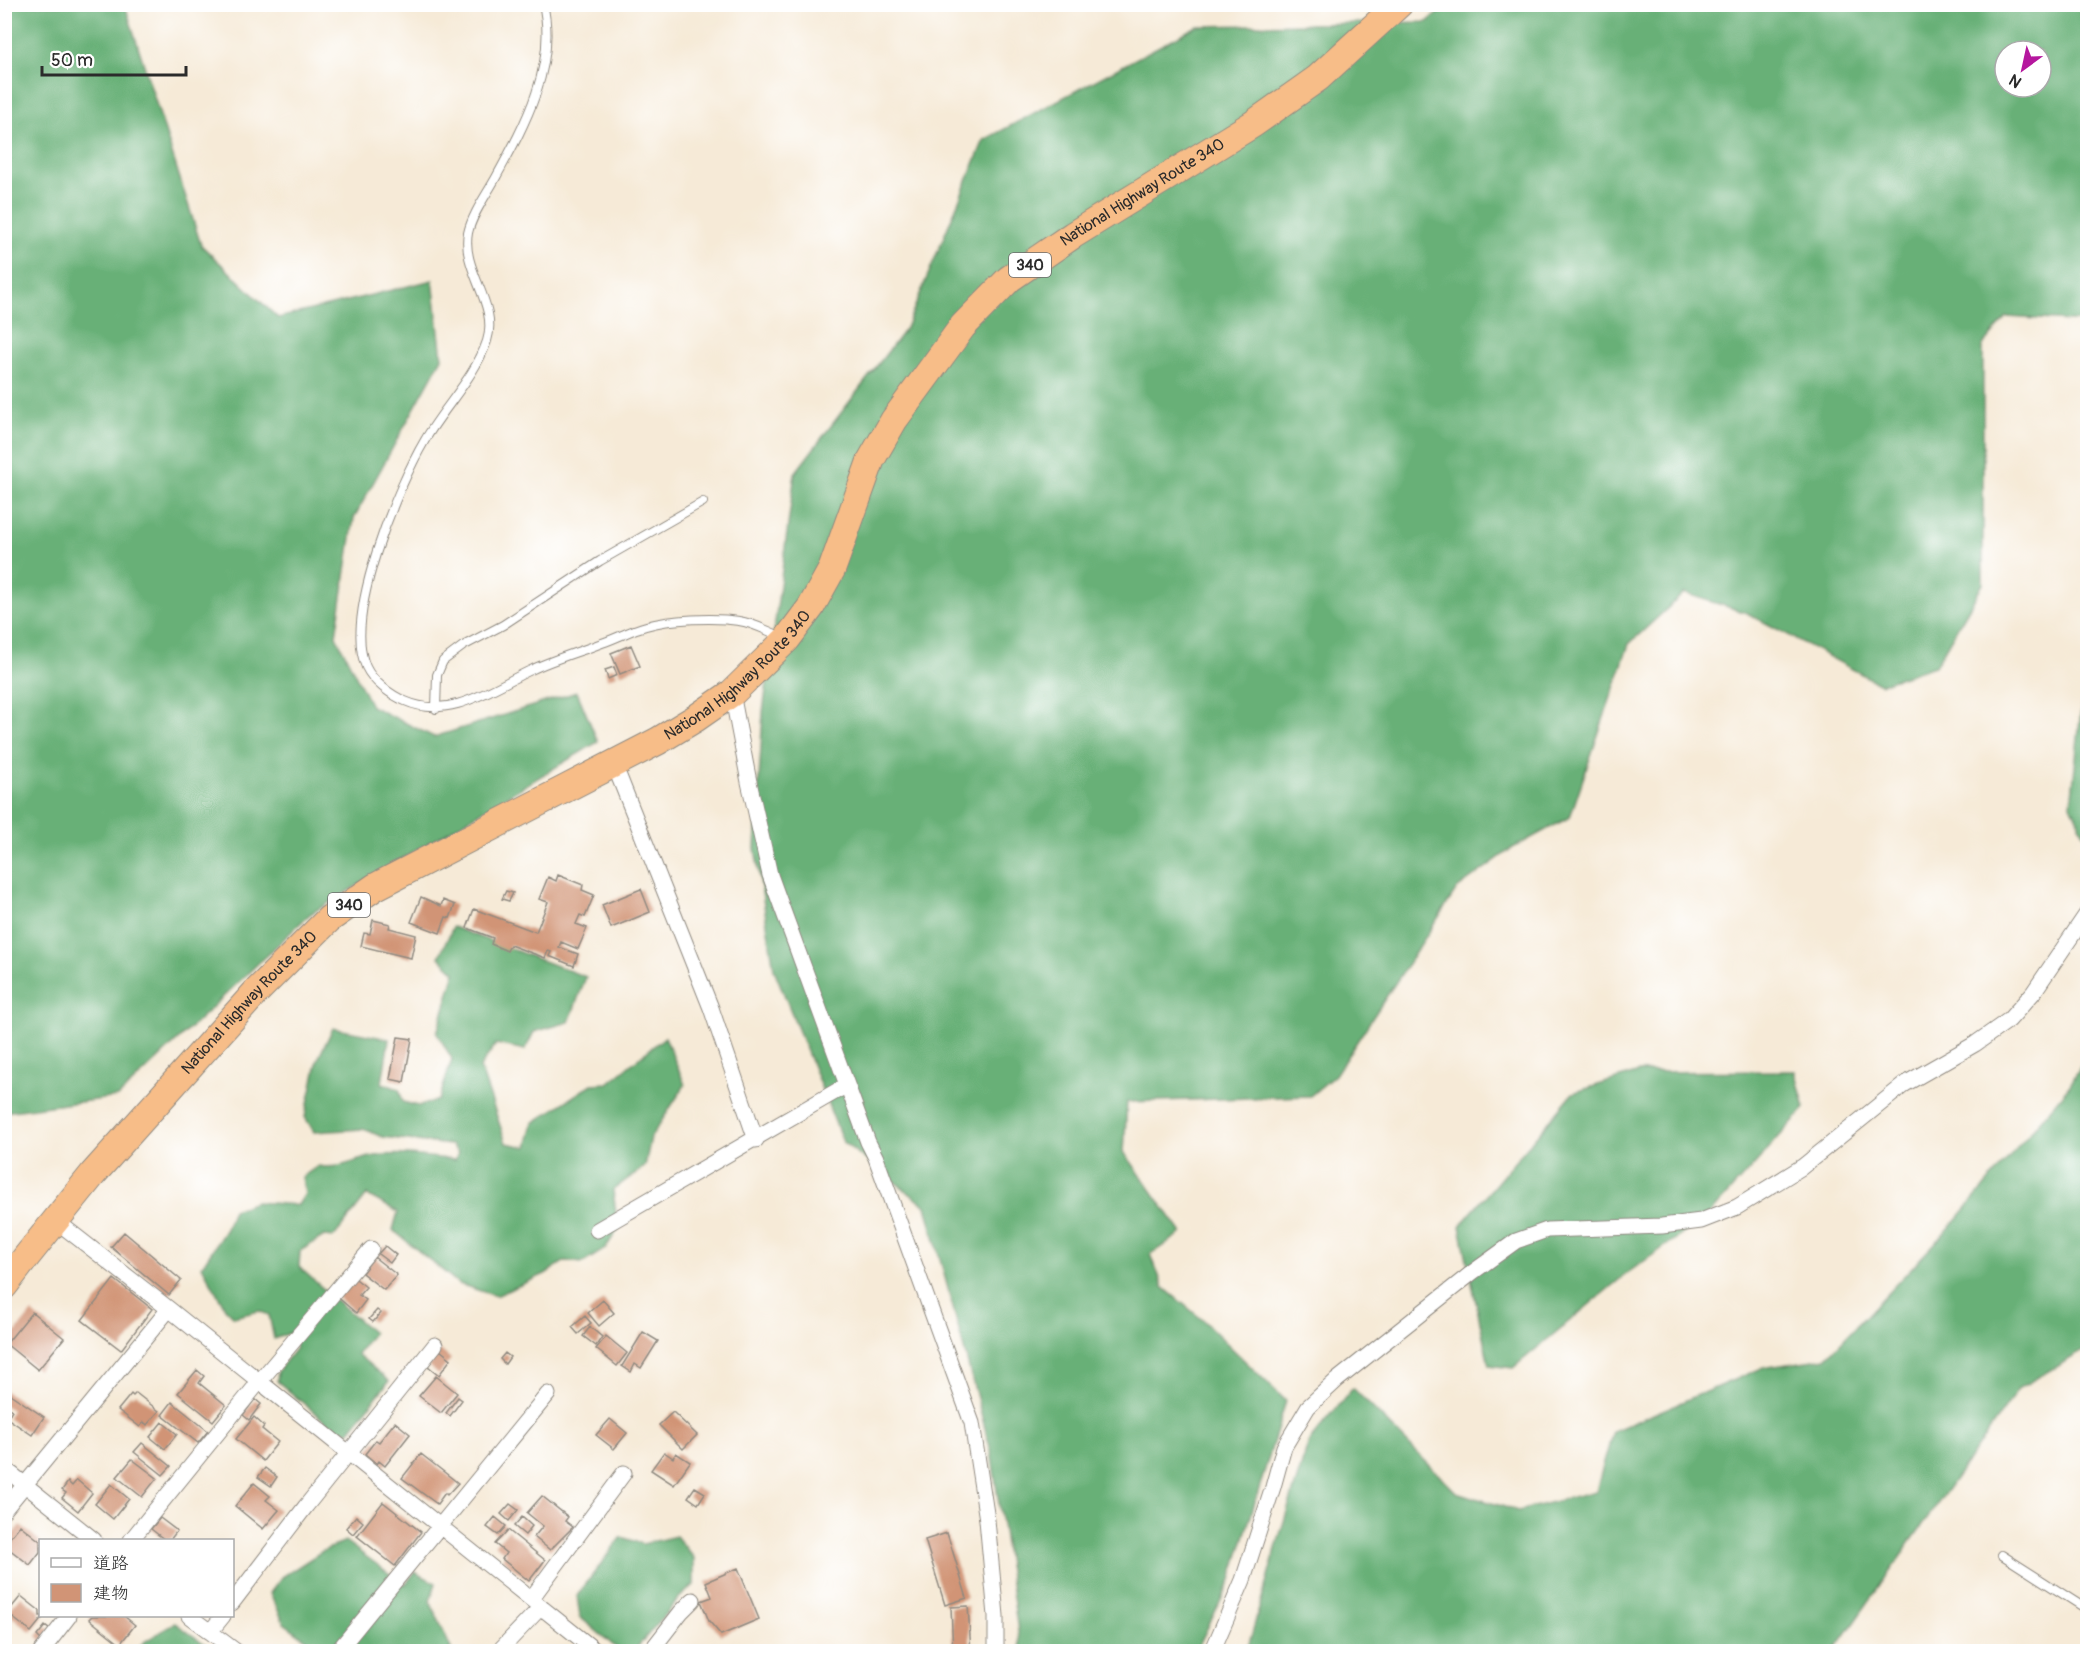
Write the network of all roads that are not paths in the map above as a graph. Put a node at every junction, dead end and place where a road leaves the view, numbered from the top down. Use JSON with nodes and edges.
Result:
{"nodes":[{"id":1,"x":543,"y":4,"type":"edge"},
{"id":2,"x":1399,"y":4,"type":"edge"},
{"id":3,"x":702,"y":502,"type":"dead end"},
{"id":4,"x":787,"y":639,"type":"junction"},
{"id":5,"x":732,"y":693,"type":"junction"},
{"id":6,"x":436,"y":708,"type":"junction"},
{"id":7,"x":614,"y":764,"type":"junction"},
{"id":8,"x":2088,"y":912,"type":"edge"},
{"id":9,"x":847,"y":1085,"type":"junction"},
{"id":10,"x":756,"y":1140,"type":"junction"},
{"id":11,"x":55,"y":1220,"type":"junction"},
{"id":12,"x":597,"y":1230,"type":"dead end"},
{"id":13,"x":371,"y":1249,"type":"dead end"},
{"id":14,"x":4,"y":1286,"type":"edge"},
{"id":15,"x":169,"y":1309,"type":"junction"},
{"id":16,"x":435,"y":1345,"type":"dead end"},
{"id":17,"x":259,"y":1382,"type":"junction"},
{"id":18,"x":548,"y":1394,"type":"dead end"},
{"id":19,"x":348,"y":1454,"type":"junction"},
{"id":20,"x":4,"y":1468,"type":"edge"},
{"id":21,"x":624,"y":1473,"type":"dead end"},
{"id":22,"x":26,"y":1484,"type":"junction"},
{"id":23,"x":4,"y":1510,"type":"edge"},
{"id":24,"x":440,"y":1526,"type":"junction"},
{"id":25,"x":93,"y":1539,"type":"edge"},
{"id":26,"x":132,"y":1539,"type":"edge"},
{"id":27,"x":2002,"y":1555,"type":"dead end"},
{"id":28,"x":234,"y":1600,"type":"edge"},
{"id":29,"x":693,"y":1600,"type":"dead end"},
{"id":30,"x":536,"y":1603,"type":"junction"},
{"id":31,"x":2088,"y":1610,"type":"edge"},
{"id":32,"x":68,"y":1617,"type":"edge"},
{"id":33,"x":190,"y":1617,"type":"edge"},
{"id":34,"x":222,"y":1617,"type":"edge"},
{"id":35,"x":210,"y":1632,"type":"junction"},
{"id":36,"x":41,"y":1652,"type":"edge"},
{"id":37,"x":237,"y":1652,"type":"edge"},
{"id":38,"x":338,"y":1652,"type":"edge"},
{"id":39,"x":498,"y":1652,"type":"edge"},
{"id":40,"x":597,"y":1652,"type":"edge"},
{"id":41,"x":650,"y":1652,"type":"edge"},
{"id":42,"x":996,"y":1652,"type":"edge"},
{"id":43,"x":1212,"y":1652,"type":"edge"}],
"edges":[{"from":1,"to":6,"type":"lane"},
{"from":2,"to":4,"type":"highway","name":"National Highway Route 340","number":"340"},
{"from":3,"to":6,"type":"lane"},
{"from":4,"to":5,"type":"highway","name":"National Highway Route 340","number":"340"},
{"from":4,"to":6,"type":"lane"},
{"from":5,"to":7,"type":"highway","name":"National Highway Route 340","number":"340"},
{"from":5,"to":9,"type":"street"},
{"from":7,"to":10,"type":"street"},
{"from":7,"to":11,"type":"highway","name":"National Highway Route 340","number":"340"},
{"from":8,"to":43,"type":"street"},
{"from":9,"to":10,"type":"street"},
{"from":9,"to":42,"type":"street"},
{"from":10,"to":12,"type":"street"},
{"from":11,"to":14,"type":"highway","name":"National Highway Route 340","number":"340"},
{"from":11,"to":15,"type":"street"},
{"from":13,"to":17,"type":"street"},
{"from":15,"to":17,"type":"street"},
{"from":15,"to":22,"type":"street"},
{"from":16,"to":19,"type":"street"},
{"from":17,"to":19,"type":"street"},
{"from":17,"to":26,"type":"street"},
{"from":18,"to":24,"type":"street"},
{"from":19,"to":24,"type":"street"},
{"from":19,"to":28,"type":"street"},
{"from":20,"to":22,"type":"street"},
{"from":21,"to":30,"type":"street"},
{"from":22,"to":23,"type":"street"},
{"from":22,"to":25,"type":"street"},
{"from":24,"to":30,"type":"street"},
{"from":24,"to":38,"type":"street"},
{"from":27,"to":31,"type":"lane"},
{"from":29,"to":41,"type":"street"},
{"from":30,"to":39,"type":"street"},
{"from":30,"to":40,"type":"street"},
{"from":32,"to":36,"type":"street"},
{"from":33,"to":35,"type":"street"},
{"from":34,"to":35,"type":"street"},
{"from":35,"to":37,"type":"street"}]}
